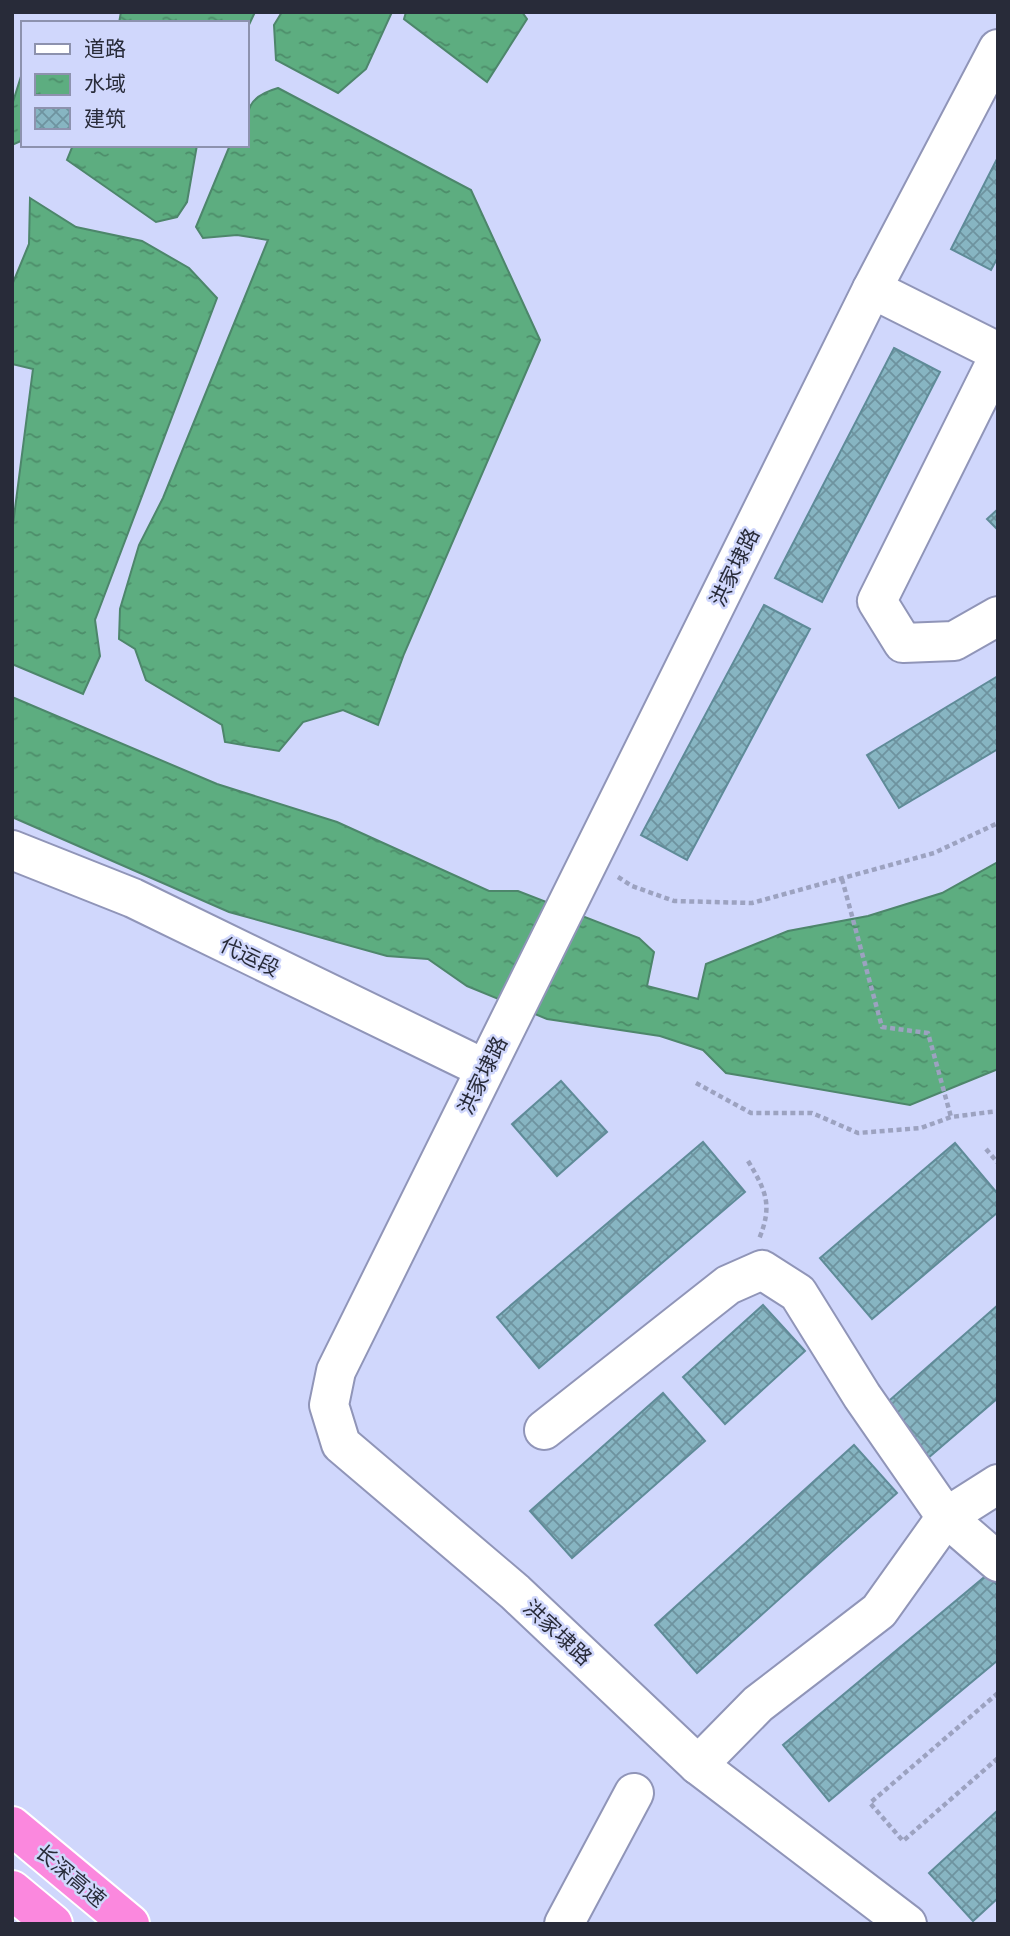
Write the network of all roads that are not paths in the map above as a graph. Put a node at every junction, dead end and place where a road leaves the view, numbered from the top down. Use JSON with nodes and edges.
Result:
{"nodes":[{"id":1,"x":998,"y":49,"type":"edge"},
{"id":2,"x":872,"y":289,"type":"junction"},
{"id":3,"x":998,"y":352,"type":"edge"},
{"id":4,"x":998,"y":358,"type":"edge"},
{"id":5,"x":998,"y":615,"type":"edge"},
{"id":6,"x":12,"y":850,"type":"edge"},
{"id":7,"x":493,"y":1054,"type":"junction"},
{"id":8,"x":544,"y":1430,"type":"dead end"},
{"id":9,"x":998,"y":1484,"type":"edge"},
{"id":10,"x":946,"y":1517,"type":"junction"},
{"id":11,"x":998,"y":1562,"type":"edge"},
{"id":12,"x":698,"y":1765,"type":"junction"},
{"id":13,"x":634,"y":1793,"type":"dead end"},
{"id":14,"x":12,"y":1826,"type":"edge"},
{"id":15,"x":12,"y":1890,"type":"edge"},
{"id":16,"x":52,"y":1924,"type":"edge"},
{"id":17,"x":130,"y":1924,"type":"edge"},
{"id":18,"x":564,"y":1924,"type":"edge"},
{"id":19,"x":907,"y":1924,"type":"edge"}],
"edges":[{"from":1,"to":2,"type":"street","name":"洪家埭路"},
{"from":2,"to":3,"type":"street"},
{"from":2,"to":7,"type":"street","name":"洪家埭路"},
{"from":4,"to":5,"type":"street"},
{"from":6,"to":7,"type":"street","name":"代运段"},
{"from":7,"to":12,"type":"street","name":"洪家埭路"},
{"from":8,"to":10,"type":"street"},
{"from":9,"to":10,"type":"street"},
{"from":10,"to":11,"type":"street"},
{"from":10,"to":12,"type":"street"},
{"from":12,"to":19,"type":"street","name":"洪家埭路"},
{"from":13,"to":18,"type":"street"},
{"from":14,"to":17,"type":"highway","name":"长深高速"},
{"from":15,"to":16,"type":"highway"}]}
